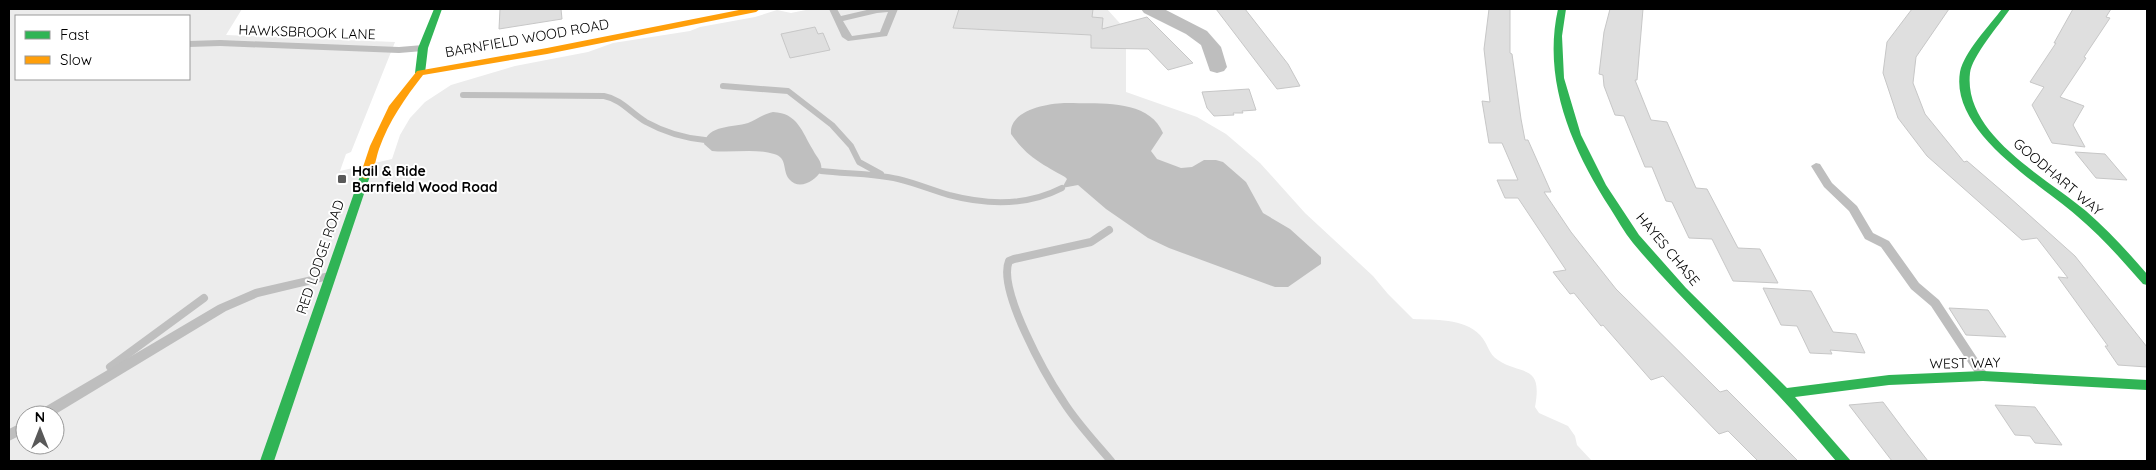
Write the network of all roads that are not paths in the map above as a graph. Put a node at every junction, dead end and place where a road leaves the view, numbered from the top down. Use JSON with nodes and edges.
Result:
{"nodes":[{"id":1,"x":438,"y":9,"type":"edge"},
{"id":2,"x":756,"y":9,"type":"edge"},
{"id":3,"x":833,"y":9,"type":"edge"},
{"id":4,"x":894,"y":9,"type":"edge"},
{"id":5,"x":1150,"y":9,"type":"edge"},
{"id":6,"x":1562,"y":9,"type":"edge"},
{"id":7,"x":2006,"y":9,"type":"edge"},
{"id":8,"x":839,"y":19,"type":"junction"},
{"id":9,"x":190,"y":44,"type":"edge"},
{"id":10,"x":424,"y":48,"type":"junction"},
{"id":11,"x":1217,"y":67,"type":"dead end"},
{"id":12,"x":420,"y":73,"type":"junction"},
{"id":13,"x":1816,"y":166,"type":"dead end"},
{"id":14,"x":329,"y":276,"type":"junction"},
{"id":15,"x":2147,"y":281,"type":"edge"},
{"id":16,"x":1983,"y":376,"type":"junction"},
{"id":17,"x":2147,"y":385,"type":"edge"},
{"id":18,"x":1784,"y":394,"type":"junction"},
{"id":19,"x":60,"y":405,"type":"edge"},
{"id":20,"x":267,"y":461,"type":"edge"},
{"id":21,"x":1844,"y":461,"type":"edge"}],
"edges":[{"from":1,"to":10,"type":"street"},
{"from":2,"to":12,"type":"street","name":"BARNFIELD WOOD ROAD"},
{"from":3,"to":8,"type":"lane"},
{"from":4,"to":8,"type":"lane"},
{"from":4,"to":8,"type":"lane"},
{"from":5,"to":11,"type":"street"},
{"from":6,"to":18,"type":"street","name":"HAYES CHASE"},
{"from":7,"to":15,"type":"street","name":"GOODHART WAY"},
{"from":9,"to":10,"type":"lane","name":"HAWKSBROOK LANE"},
{"from":10,"to":12,"type":"street"},
{"from":12,"to":14,"type":"street","name":"RED LODGE ROAD"},
{"from":13,"to":16,"type":"lane"},
{"from":14,"to":19,"type":"lane"},
{"from":14,"to":20,"type":"street","name":"RED LODGE ROAD"},
{"from":16,"to":17,"type":"street","name":"WEST WAY"},
{"from":16,"to":18,"type":"street","name":"WEST WAY"},
{"from":18,"to":21,"type":"street","name":"HAYES CHASE"}]}
